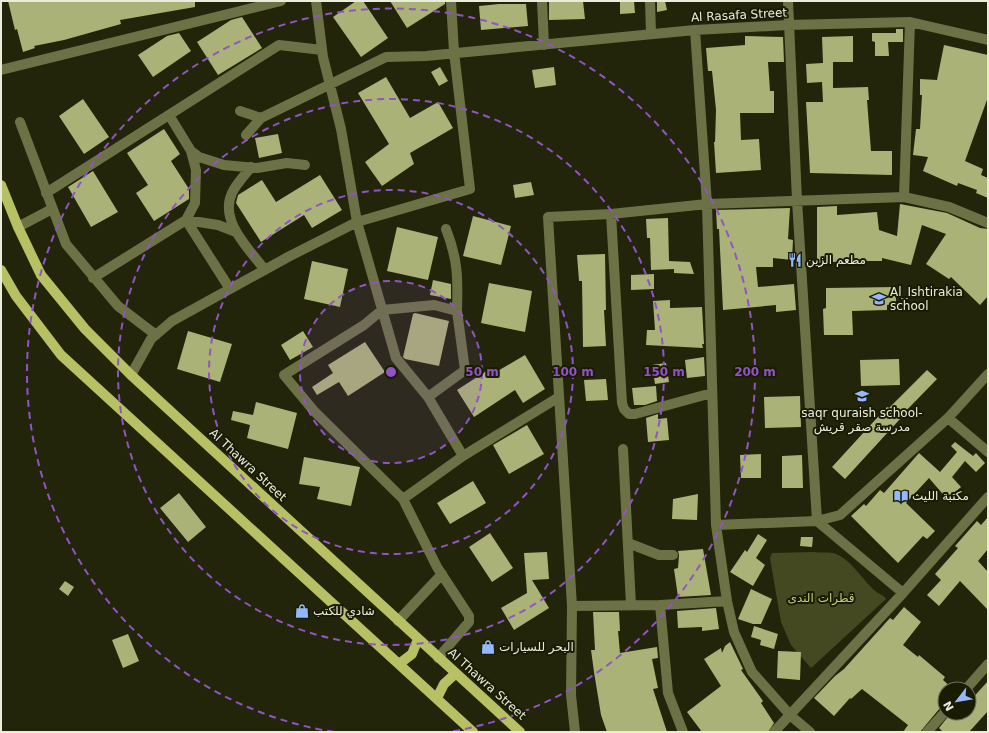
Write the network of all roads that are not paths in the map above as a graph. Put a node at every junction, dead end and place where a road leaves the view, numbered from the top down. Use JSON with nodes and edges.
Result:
{"nodes":[{"id":1,"x":281,"y":1,"type":"edge"},
{"id":2,"x":316,"y":1,"type":"edge"},
{"id":3,"x":451,"y":1,"type":"edge"},
{"id":4,"x":542,"y":1,"type":"edge"},
{"id":5,"x":650,"y":1,"type":"edge"},
{"id":6,"x":788,"y":1,"type":"edge"},
{"id":7,"x":910,"y":22,"type":"junction"},
{"id":8,"x":788,"y":25,"type":"junction"},
{"id":9,"x":694,"y":30,"type":"junction"},
{"id":10,"x":651,"y":34,"type":"junction"},
{"id":11,"x":988,"y":40,"type":"edge"},
{"id":12,"x":544,"y":45,"type":"junction"},
{"id":13,"x":322,"y":50,"type":"junction"},
{"id":14,"x":454,"y":52,"type":"junction"},
{"id":15,"x":1,"y":70,"type":"edge"},
{"id":16,"x":330,"y":86,"type":"junction"},
{"id":17,"x":240,"y":111,"type":"dead end"},
{"id":18,"x":169,"y":115,"type":"junction"},
{"id":19,"x":261,"y":118,"type":"junction"},
{"id":20,"x":20,"y":122,"type":"dead end"},
{"id":21,"x":246,"y":135,"type":"dead end"},
{"id":22,"x":191,"y":151,"type":"junction"},
{"id":23,"x":305,"y":165,"type":"dead end"},
{"id":24,"x":250,"y":167,"type":"junction"},
{"id":25,"x":1,"y":185,"type":"edge"},
{"id":26,"x":46,"y":193,"type":"junction"},
{"id":27,"x":904,"y":197,"type":"junction"},
{"id":28,"x":796,"y":200,"type":"junction"},
{"id":29,"x":707,"y":204,"type":"junction"},
{"id":30,"x":52,"y":209,"type":"junction"},
{"id":31,"x":611,"y":214,"type":"junction"},
{"id":32,"x":186,"y":220,"type":"junction"},
{"id":33,"x":357,"y":222,"type":"junction"},
{"id":34,"x":988,"y":223,"type":"edge"},
{"id":35,"x":18,"y":227,"type":"junction"},
{"id":36,"x":446,"y":229,"type":"dead end"},
{"id":37,"x":236,"y":232,"type":"junction"},
{"id":38,"x":1,"y":270,"type":"edge"},
{"id":39,"x":265,"y":270,"type":"junction"},
{"id":40,"x":92,"y":278,"type":"junction"},
{"id":41,"x":230,"y":289,"type":"junction"},
{"id":42,"x":382,"y":310,"type":"junction"},
{"id":43,"x":457,"y":311,"type":"junction"},
{"id":44,"x":156,"y":335,"type":"junction"},
{"id":45,"x":988,"y":374,"type":"edge"},
{"id":46,"x":131,"y":375,"type":"junction"},
{"id":47,"x":712,"y":393,"type":"junction"},
{"id":48,"x":428,"y":397,"type":"junction"},
{"id":49,"x":559,"y":397,"type":"junction"},
{"id":50,"x":948,"y":418,"type":"junction"},
{"id":51,"x":623,"y":449,"type":"dead end"},
{"id":52,"x":988,"y":452,"type":"edge"},
{"id":53,"x":463,"y":456,"type":"junction"},
{"id":54,"x":988,"y":497,"type":"edge"},
{"id":55,"x":403,"y":500,"type":"junction"},
{"id":56,"x":817,"y":521,"type":"junction"},
{"id":57,"x":716,"y":525,"type":"junction"},
{"id":58,"x":628,"y":543,"type":"junction"},
{"id":59,"x":673,"y":555,"type":"dead end"},
{"id":60,"x":442,"y":574,"type":"junction"},
{"id":61,"x":903,"y":593,"type":"junction"},
{"id":62,"x":727,"y":601,"type":"junction"},
{"id":63,"x":660,"y":605,"type":"junction"},
{"id":64,"x":572,"y":606,"type":"junction"},
{"id":65,"x":631,"y":606,"type":"junction"},
{"id":66,"x":398,"y":621,"type":"junction"},
{"id":67,"x":418,"y":639,"type":"junction"},
{"id":68,"x":438,"y":658,"type":"junction"},
{"id":69,"x":399,"y":664,"type":"junction"},
{"id":70,"x":988,"y":664,"type":"edge"},
{"id":71,"x":455,"y":674,"type":"junction"},
{"id":72,"x":973,"y":681,"type":"edge"},
{"id":73,"x":436,"y":698,"type":"junction"},
{"id":74,"x":791,"y":716,"type":"junction"},
{"id":75,"x":937,"y":720,"type":"edge"},
{"id":76,"x":473,"y":732,"type":"edge"},
{"id":77,"x":520,"y":732,"type":"edge"},
{"id":78,"x":575,"y":732,"type":"edge"},
{"id":79,"x":683,"y":732,"type":"edge"},
{"id":80,"x":774,"y":732,"type":"edge"},
{"id":81,"x":810,"y":732,"type":"edge"},
{"id":82,"x":926,"y":732,"type":"edge"}],
"edges":[{"from":1,"to":15,"type":"street"},
{"from":2,"to":13,"type":"street"},
{"from":3,"to":14,"type":"street"},
{"from":4,"to":12,"type":"street"},
{"from":5,"to":10,"type":"street"},
{"from":6,"to":8,"type":"street"},
{"from":7,"to":8,"type":"street","name":"Al Rasafa Street"},
{"from":7,"to":11,"type":"street","name":"Al Rasafa Street"},
{"from":7,"to":27,"type":"street"},
{"from":8,"to":9,"type":"street","name":"Al Rasafa Street"},
{"from":8,"to":28,"type":"street"},
{"from":9,"to":10,"type":"street","name":"Al Rasafa Street"},
{"from":9,"to":29,"type":"street"},
{"from":10,"to":12,"type":"street","name":"Al Rasafa Street"},
{"from":12,"to":14,"type":"street","name":"Al Rasafa Street"},
{"from":13,"to":16,"type":"street"},
{"from":13,"to":18,"type":"street"},
{"from":14,"to":16,"type":"street","name":"Al Rasafa Street"},
{"from":14,"to":33,"type":"street"},
{"from":16,"to":19,"type":"street","name":"Al Rasafa Street"},
{"from":16,"to":33,"type":"street"},
{"from":17,"to":19,"type":"street"},
{"from":18,"to":22,"type":"street"},
{"from":18,"to":26,"type":"street"},
{"from":19,"to":21,"type":"street"},
{"from":20,"to":26,"type":"street"},
{"from":22,"to":24,"type":"street"},
{"from":22,"to":32,"type":"street"},
{"from":23,"to":24,"type":"street"},
{"from":24,"to":37,"type":"street"},
{"from":25,"to":35,"type":"main road","name":"Al Thawra Street"},
{"from":26,"to":30,"type":"street"},
{"from":27,"to":28,"type":"street"},
{"from":27,"to":34,"type":"street"},
{"from":28,"to":29,"type":"street"},
{"from":28,"to":56,"type":"street"},
{"from":29,"to":31,"type":"street"},
{"from":29,"to":47,"type":"street"},
{"from":30,"to":35,"type":"street"},
{"from":30,"to":40,"type":"street"},
{"from":31,"to":47,"type":"street"},
{"from":31,"to":49,"type":"street"},
{"from":32,"to":37,"type":"street"},
{"from":32,"to":40,"type":"street"},
{"from":32,"to":41,"type":"street"},
{"from":33,"to":39,"type":"street"},
{"from":33,"to":42,"type":"street"},
{"from":35,"to":46,"type":"main road","name":"Al Thawra Street"},
{"from":36,"to":43,"type":"street"},
{"from":37,"to":39,"type":"street"},
{"from":38,"to":69,"type":"main road"},
{"from":39,"to":41,"type":"street"},
{"from":40,"to":44,"type":"street"},
{"from":41,"to":44,"type":"street"},
{"from":42,"to":43,"type":"street"},
{"from":42,"to":48,"type":"street"},
{"from":42,"to":55,"type":"street"},
{"from":43,"to":48,"type":"street"},
{"from":44,"to":46,"type":"street"},
{"from":45,"to":50,"type":"street"},
{"from":46,"to":66,"type":"main road","name":"Al Thawra Street"},
{"from":47,"to":57,"type":"street"},
{"from":48,"to":53,"type":"street"},
{"from":49,"to":53,"type":"street"},
{"from":49,"to":64,"type":"street"},
{"from":50,"to":52,"type":"street"},
{"from":50,"to":56,"type":"street"},
{"from":51,"to":58,"type":"street"},
{"from":53,"to":55,"type":"street"},
{"from":54,"to":61,"type":"street"},
{"from":55,"to":60,"type":"street"},
{"from":56,"to":57,"type":"street"},
{"from":56,"to":61,"type":"street"},
{"from":57,"to":62,"type":"street"},
{"from":58,"to":59,"type":"street"},
{"from":58,"to":65,"type":"street"},
{"from":60,"to":66,"type":"street"},
{"from":60,"to":68,"type":"street"},
{"from":61,"to":74,"type":"street"},
{"from":62,"to":63,"type":"street"},
{"from":62,"to":74,"type":"street"},
{"from":63,"to":65,"type":"street"},
{"from":63,"to":79,"type":"street"},
{"from":64,"to":65,"type":"street"},
{"from":64,"to":78,"type":"street"},
{"from":66,"to":67,"type":"main road","name":"Al Thawra Street"},
{"from":67,"to":68,"type":"main road","name":"Al Thawra Street"},
{"from":67,"to":69,"type":"main road"},
{"from":68,"to":71,"type":"main road","name":"Al Thawra Street"},
{"from":69,"to":73,"type":"main road"},
{"from":70,"to":72,"type":"street"},
{"from":71,"to":73,"type":"main road"},
{"from":71,"to":77,"type":"main road","name":"Al Thawra Street"},
{"from":73,"to":76,"type":"main road"},
{"from":74,"to":80,"type":"street"},
{"from":74,"to":81,"type":"street"},
{"from":75,"to":82,"type":"street"}]}
